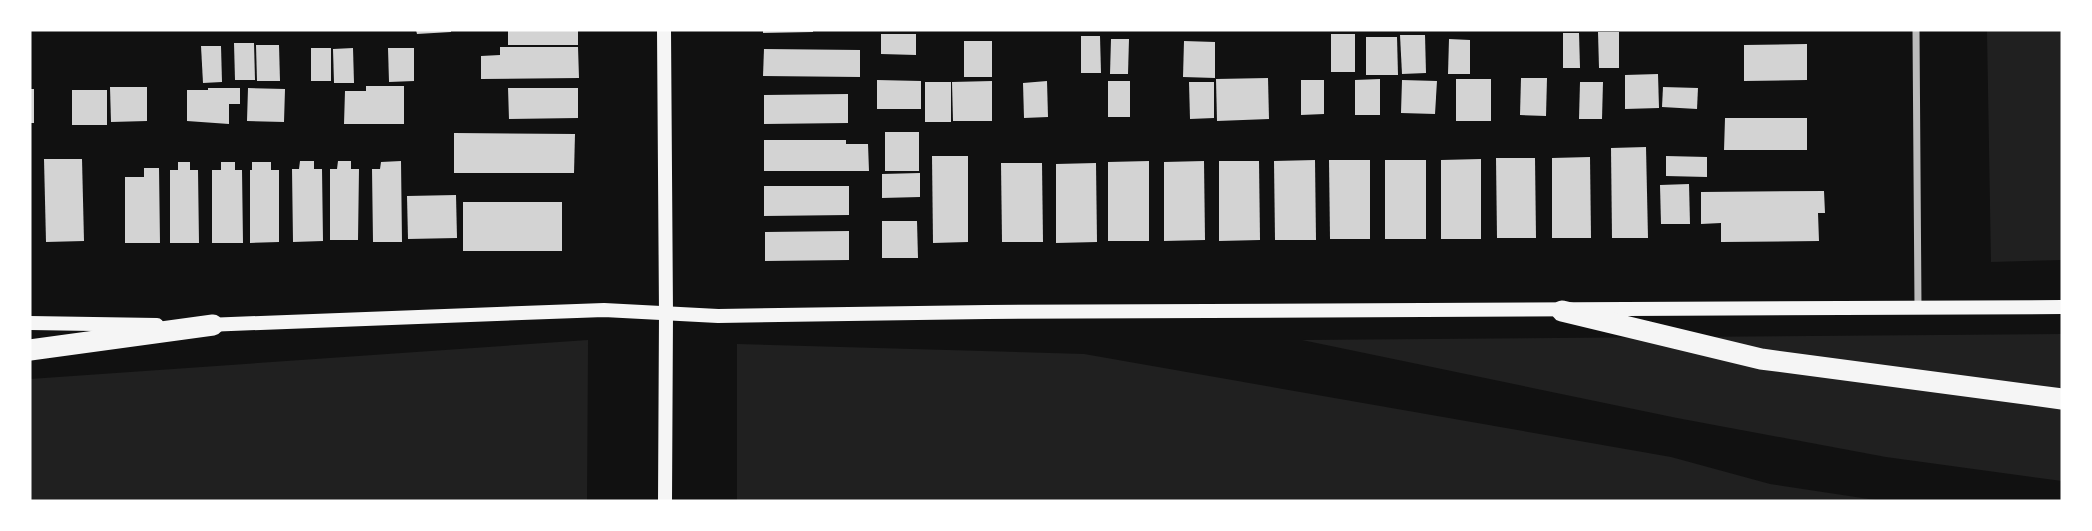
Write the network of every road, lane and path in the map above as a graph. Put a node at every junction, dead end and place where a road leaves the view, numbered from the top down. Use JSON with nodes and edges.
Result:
{"nodes":[{"id":1,"x":664,"y":30,"type":"edge"},
{"id":2,"x":1916,"y":30,"type":"edge"},
{"id":3,"x":2062,"y":307,"type":"edge"},
{"id":4,"x":1918,"y":308,"type":"junction"},
{"id":5,"x":1562,"y":311,"type":"junction"},
{"id":6,"x":666,"y":314,"type":"junction"},
{"id":7,"x":30,"y":323,"type":"edge"},
{"id":8,"x":213,"y":325,"type":"junction"},
{"id":9,"x":30,"y":349,"type":"edge"},
{"id":10,"x":2062,"y":399,"type":"edge"},
{"id":11,"x":665,"y":501,"type":"edge"}],
"edges":[{"from":1,"to":6,"type":"main road"},
{"from":2,"to":4,"type":"street"},
{"from":3,"to":4,"type":"main road"},
{"from":4,"to":5,"type":"main road"},
{"from":5,"to":6,"type":"main road"},
{"from":5,"to":10,"type":"highway"},
{"from":6,"to":8,"type":"main road"},
{"from":6,"to":11,"type":"main road"},
{"from":7,"to":8,"type":"main road"},
{"from":8,"to":9,"type":"highway"}]}
